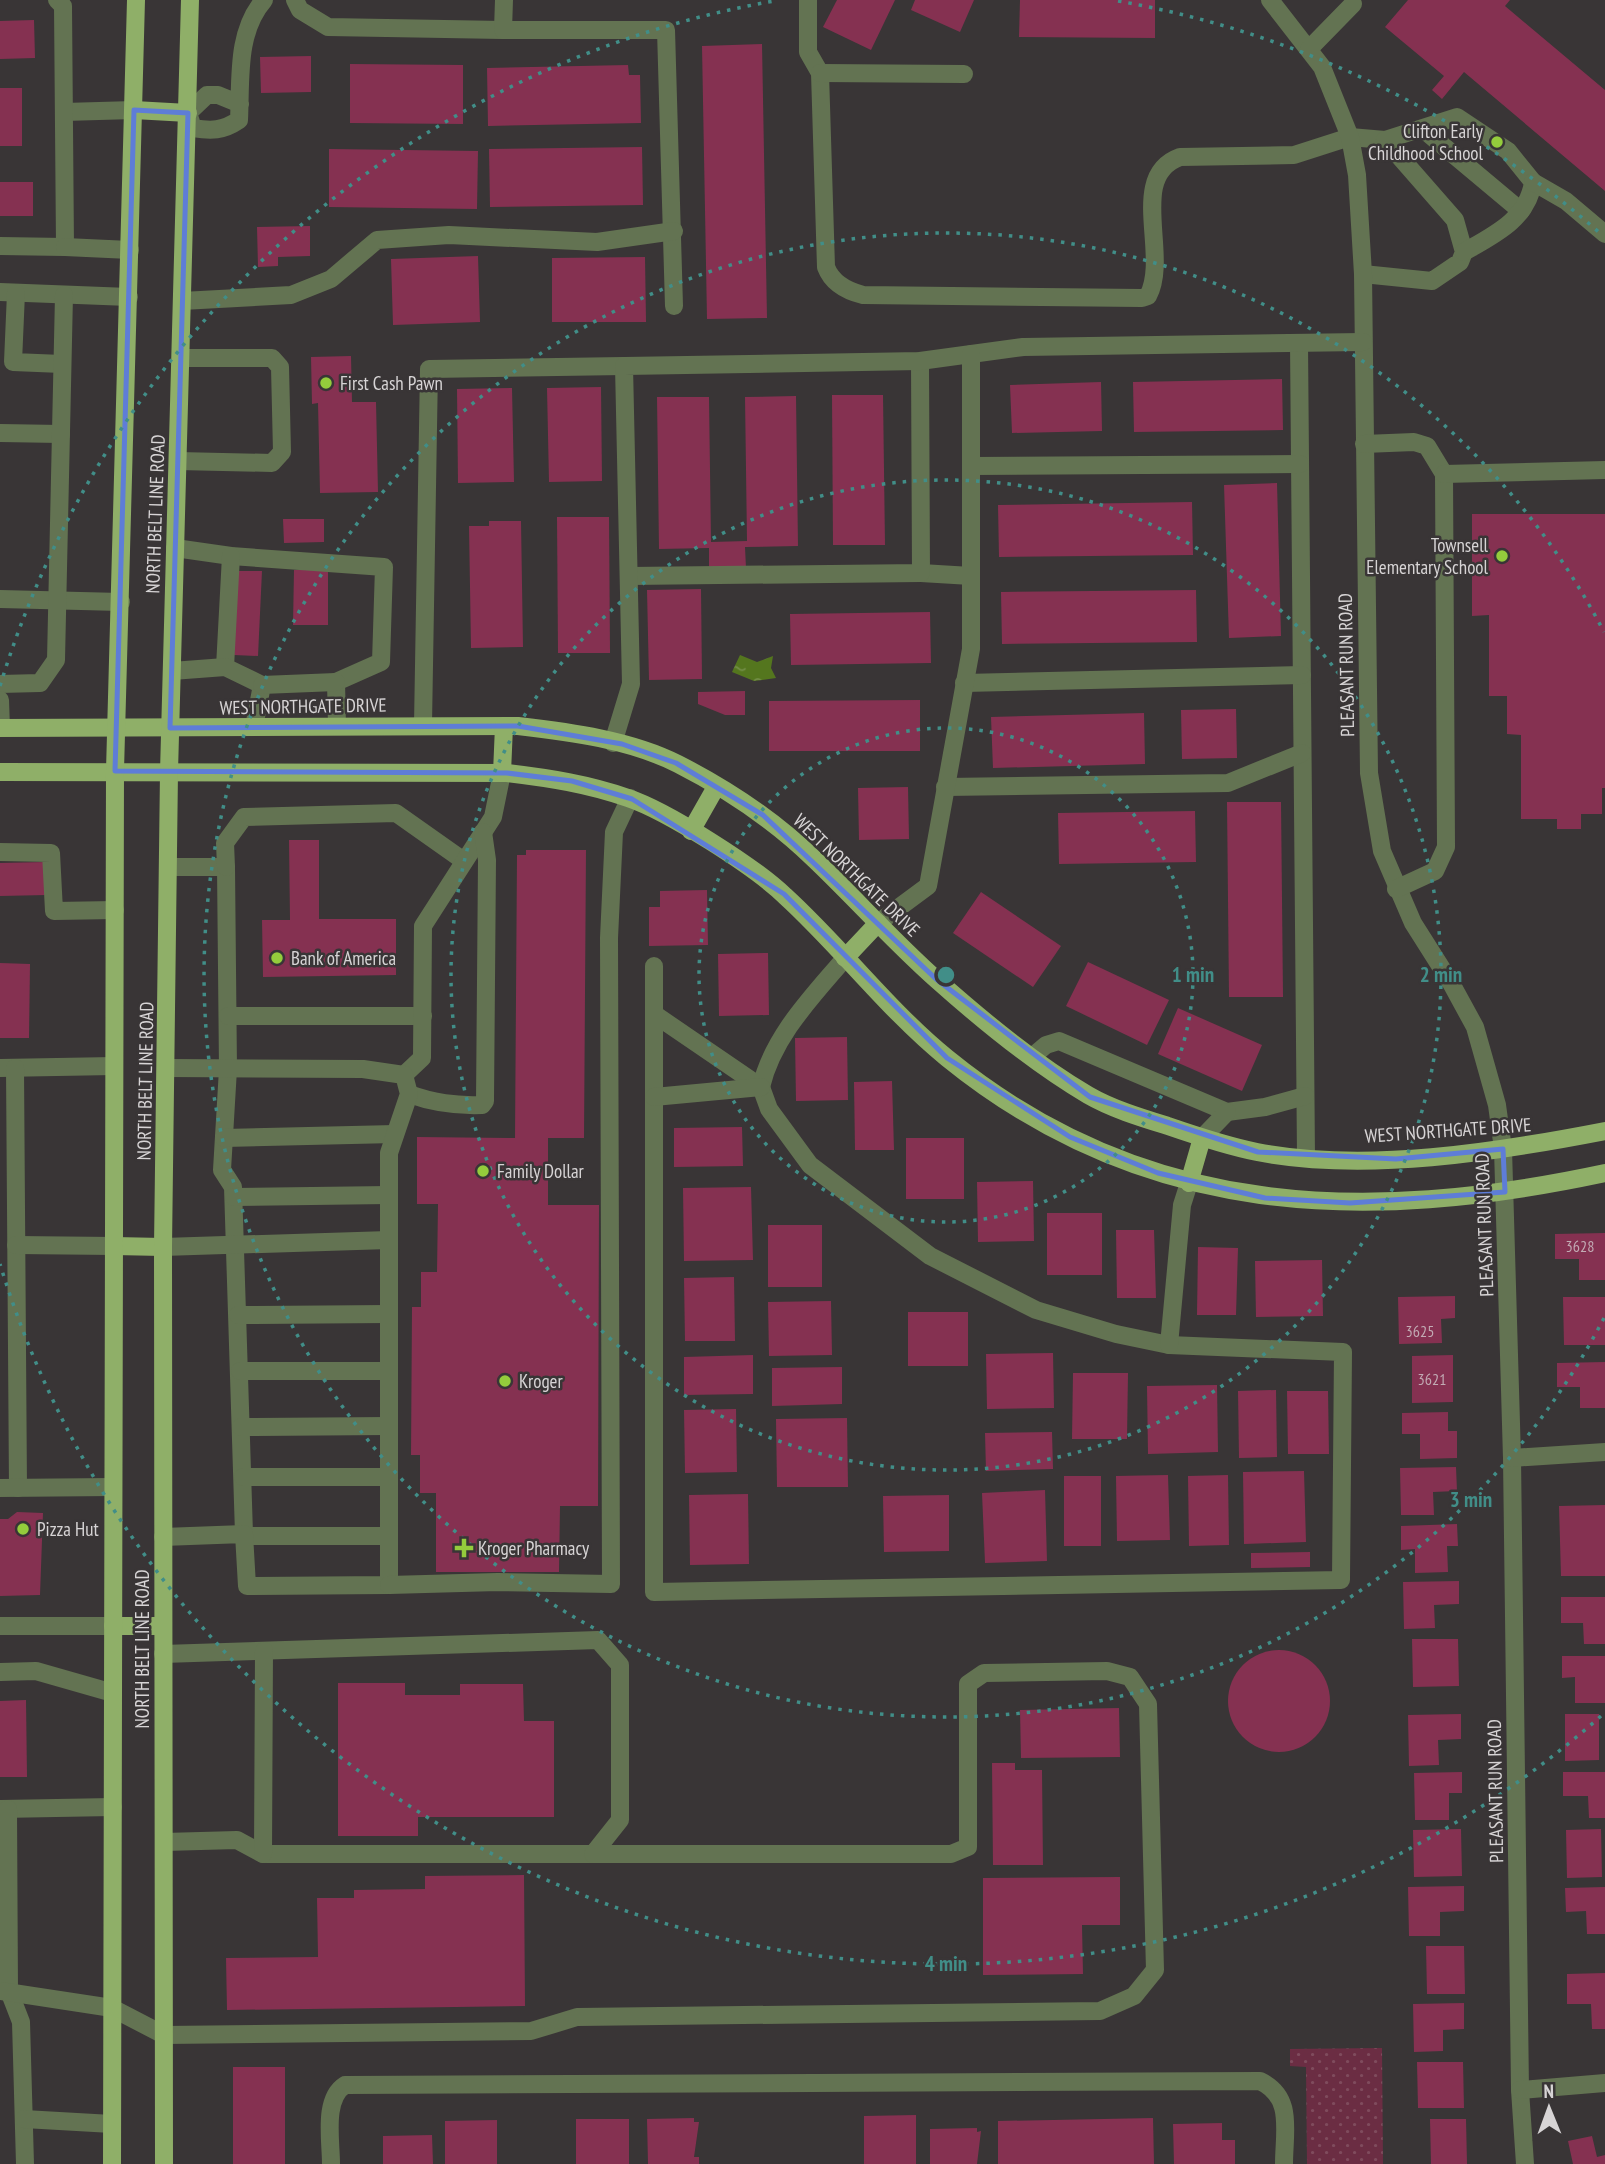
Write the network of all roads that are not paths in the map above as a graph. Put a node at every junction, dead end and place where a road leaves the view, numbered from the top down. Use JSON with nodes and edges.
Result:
{"nodes":[{"id":1,"x":57,"y":0,"type":"edge"},
{"id":2,"x":136,"y":0,"type":"edge"},
{"id":3,"x":190,"y":0,"type":"edge"},
{"id":4,"x":264,"y":0,"type":"edge"},
{"id":5,"x":295,"y":0,"type":"edge"},
{"id":6,"x":504,"y":0,"type":"edge"},
{"id":7,"x":808,"y":0,"type":"edge"},
{"id":8,"x":1270,"y":0,"type":"edge"},
{"id":9,"x":1353,"y":1,"type":"edge"},
{"id":10,"x":503,"y":30,"type":"junction"},
{"id":11,"x":1308,"y":49,"type":"junction"},
{"id":12,"x":820,"y":73,"type":"junction"},
{"id":13,"x":964,"y":74,"type":"dead end"},
{"id":14,"x":134,"y":110,"type":"junction"},
{"id":15,"x":64,"y":111,"type":"junction"},
{"id":16,"x":240,"y":112,"type":"junction"},
{"id":17,"x":188,"y":114,"type":"junction"},
{"id":18,"x":1423,"y":129,"type":"junction"},
{"id":19,"x":1350,"y":137,"type":"junction"},
{"id":20,"x":1385,"y":140,"type":"junction"},
{"id":21,"x":1533,"y":182,"type":"junction"},
{"id":22,"x":1521,"y":211,"type":"junction"},
{"id":23,"x":674,"y":231,"type":"junction"},
{"id":24,"x":1605,"y":234,"type":"edge"},
{"id":25,"x":0,"y":246,"type":"edge"},
{"id":26,"x":65,"y":247,"type":"junction"},
{"id":27,"x":130,"y":250,"type":"junction"},
{"id":28,"x":1464,"y":252,"type":"junction"},
{"id":29,"x":1363,"y":274,"type":"junction"},
{"id":30,"x":8,"y":293,"type":"edge"},
{"id":31,"x":64,"y":295,"type":"junction"},
{"id":32,"x":129,"y":297,"type":"junction"},
{"id":33,"x":182,"y":301,"type":"junction"},
{"id":34,"x":674,"y":306,"type":"dead end"},
{"id":35,"x":1363,"y":342,"type":"junction"},
{"id":36,"x":1299,"y":343,"type":"junction"},
{"id":37,"x":971,"y":354,"type":"junction"},
{"id":38,"x":181,"y":358,"type":"junction"},
{"id":39,"x":920,"y":361,"type":"junction"},
{"id":40,"x":62,"y":364,"type":"junction"},
{"id":41,"x":624,"y":366,"type":"junction"},
{"id":42,"x":0,"y":433,"type":"edge"},
{"id":43,"x":61,"y":434,"type":"junction"},
{"id":44,"x":1364,"y":444,"type":"junction"},
{"id":45,"x":178,"y":461,"type":"junction"},
{"id":46,"x":1300,"y":464,"type":"junction"},
{"id":47,"x":971,"y":466,"type":"junction"},
{"id":48,"x":1605,"y":470,"type":"edge"},
{"id":49,"x":1444,"y":474,"type":"junction"},
{"id":50,"x":175,"y":548,"type":"junction"},
{"id":51,"x":231,"y":556,"type":"junction"},
{"id":52,"x":921,"y":573,"type":"junction"},
{"id":53,"x":629,"y":576,"type":"junction"},
{"id":54,"x":971,"y":576,"type":"junction"},
{"id":55,"x":0,"y":599,"type":"edge"},
{"id":56,"x":57,"y":601,"type":"junction"},
{"id":57,"x":121,"y":602,"type":"junction"},
{"id":58,"x":225,"y":667,"type":"junction"},
{"id":59,"x":172,"y":671,"type":"junction"},
{"id":60,"x":1301,"y":675,"type":"junction"},
{"id":61,"x":335,"y":682,"type":"junction"},
{"id":62,"x":964,"y":683,"type":"junction"},
{"id":63,"x":0,"y":684,"type":"edge"},
{"id":64,"x":262,"y":685,"type":"junction"},
{"id":65,"x":0,"y":700,"type":"edge"},
{"id":66,"x":422,"y":725,"type":"junction"},
{"id":67,"x":337,"y":726,"type":"junction"},
{"id":68,"x":504,"y":726,"type":"junction"},
{"id":69,"x":254,"y":727,"type":"junction"},
{"id":70,"x":1,"y":728,"type":"edge"},
{"id":71,"x":117,"y":728,"type":"junction"},
{"id":72,"x":170,"y":728,"type":"junction"},
{"id":73,"x":613,"y":743,"type":"junction"},
{"id":74,"x":1302,"y":753,"type":"junction"},
{"id":75,"x":115,"y":771,"type":"junction"},
{"id":76,"x":0,"y":772,"type":"edge"},
{"id":77,"x":170,"y":772,"type":"junction"},
{"id":78,"x":502,"y":773,"type":"junction"},
{"id":79,"x":716,"y":787,"type":"junction"},
{"id":80,"x":946,"y":788,"type":"junction"},
{"id":81,"x":631,"y":799,"type":"junction"},
{"id":82,"x":691,"y":831,"type":"junction"},
{"id":83,"x":483,"y":832,"type":"junction"},
{"id":84,"x":0,"y":852,"type":"edge"},
{"id":85,"x":464,"y":861,"type":"junction"},
{"id":86,"x":169,"y":867,"type":"junction"},
{"id":87,"x":226,"y":867,"type":"junction"},
{"id":88,"x":1396,"y":889,"type":"junction"},
{"id":89,"x":115,"y":910,"type":"junction"},
{"id":90,"x":878,"y":923,"type":"junction"},
{"id":91,"x":845,"y":958,"type":"junction"},
{"id":92,"x":654,"y":966,"type":"dead end"},
{"id":93,"x":654,"y":1014,"type":"junction"},
{"id":94,"x":228,"y":1016,"type":"junction"},
{"id":95,"x":423,"y":1016,"type":"junction"},
{"id":96,"x":1033,"y":1056,"type":"junction"},
{"id":97,"x":114,"y":1066,"type":"junction"},
{"id":98,"x":7,"y":1068,"type":"edge"},
{"id":99,"x":166,"y":1068,"type":"junction"},
{"id":100,"x":228,"y":1069,"type":"junction"},
{"id":101,"x":404,"y":1075,"type":"junction"},
{"id":102,"x":761,"y":1087,"type":"junction"},
{"id":103,"x":409,"y":1094,"type":"junction"},
{"id":104,"x":1305,"y":1096,"type":"junction"},
{"id":105,"x":654,"y":1097,"type":"junction"},
{"id":106,"x":1227,"y":1112,"type":"junction"},
{"id":107,"x":1605,"y":1131,"type":"edge"},
{"id":108,"x":395,"y":1134,"type":"junction"},
{"id":109,"x":224,"y":1138,"type":"junction"},
{"id":110,"x":1202,"y":1138,"type":"junction"},
{"id":111,"x":1503,"y":1149,"type":"junction"},
{"id":112,"x":1306,"y":1157,"type":"junction"},
{"id":113,"x":1605,"y":1173,"type":"edge"},
{"id":114,"x":1189,"y":1183,"type":"junction"},
{"id":115,"x":1505,"y":1192,"type":"junction"},
{"id":116,"x":389,"y":1195,"type":"junction"},
{"id":117,"x":234,"y":1197,"type":"junction"},
{"id":118,"x":389,"y":1240,"type":"junction"},
{"id":119,"x":16,"y":1245,"type":"junction"},
{"id":120,"x":236,"y":1245,"type":"junction"},
{"id":121,"x":114,"y":1246,"type":"junction"},
{"id":122,"x":163,"y":1247,"type":"junction"},
{"id":123,"x":389,"y":1314,"type":"junction"},
{"id":124,"x":238,"y":1315,"type":"junction"},
{"id":125,"x":1169,"y":1345,"type":"junction"},
{"id":126,"x":240,"y":1371,"type":"junction"},
{"id":127,"x":389,"y":1371,"type":"junction"},
{"id":128,"x":389,"y":1426,"type":"junction"},
{"id":129,"x":242,"y":1427,"type":"junction"},
{"id":130,"x":1605,"y":1452,"type":"edge"},
{"id":131,"x":1512,"y":1458,"type":"junction"},
{"id":132,"x":243,"y":1477,"type":"junction"},
{"id":133,"x":389,"y":1477,"type":"junction"},
{"id":134,"x":113,"y":1487,"type":"junction"},
{"id":135,"x":9,"y":1488,"type":"edge"},
{"id":136,"x":244,"y":1535,"type":"junction"},
{"id":137,"x":389,"y":1536,"type":"junction"},
{"id":138,"x":163,"y":1537,"type":"junction"},
{"id":139,"x":389,"y":1585,"type":"junction"},
{"id":140,"x":0,"y":1626,"type":"edge"},
{"id":141,"x":113,"y":1626,"type":"junction"},
{"id":142,"x":163,"y":1626,"type":"junction"},
{"id":143,"x":264,"y":1651,"type":"junction"},
{"id":144,"x":163,"y":1654,"type":"junction"},
{"id":145,"x":0,"y":1672,"type":"edge"},
{"id":146,"x":113,"y":1693,"type":"junction"},
{"id":147,"x":113,"y":1807,"type":"junction"},
{"id":148,"x":4,"y":1809,"type":"edge"},
{"id":149,"x":164,"y":1842,"type":"junction"},
{"id":150,"x":263,"y":1854,"type":"junction"},
{"id":151,"x":593,"y":1854,"type":"junction"},
{"id":152,"x":4,"y":1870,"type":"edge"},
{"id":153,"x":4,"y":1939,"type":"edge"},
{"id":154,"x":5,"y":1991,"type":"edge"},
{"id":155,"x":112,"y":2008,"type":"junction"},
{"id":156,"x":164,"y":2035,"type":"junction"},
{"id":157,"x":1605,"y":2083,"type":"edge"},
{"id":158,"x":1520,"y":2090,"type":"junction"},
{"id":159,"x":24,"y":2119,"type":"junction"},
{"id":160,"x":112,"y":2124,"type":"junction"},
{"id":161,"x":25,"y":2164,"type":"edge"},
{"id":162,"x":113,"y":2164,"type":"edge"},
{"id":163,"x":164,"y":2164,"type":"edge"},
{"id":164,"x":331,"y":2164,"type":"edge"},
{"id":165,"x":1284,"y":2164,"type":"edge"},
{"id":166,"x":1525,"y":2164,"type":"edge"}],
"edges":[{"from":1,"to":15,"type":"street"},
{"from":2,"to":14,"type":"main road","name":"NORTH BELT LINE ROAD"},
{"from":3,"to":17,"type":"main road","name":"NORTH BELT LINE ROAD"},
{"from":4,"to":16,"type":"street"},
{"from":5,"to":10,"type":"street"},
{"from":6,"to":10,"type":"street"},
{"from":7,"to":12,"type":"street"},
{"from":8,"to":11,"type":"street","name":"PLEASANT RUN ROAD"},
{"from":9,"to":11,"type":"street"},
{"from":10,"to":23,"type":"street"},
{"from":11,"to":19,"type":"street","name":"PLEASANT RUN ROAD"},
{"from":12,"to":13,"type":"street"},
{"from":12,"to":19,"type":"street"},
{"from":14,"to":15,"type":"street"},
{"from":14,"to":17,"type":"main road"},
{"from":14,"to":27,"type":"main road","name":"NORTH BELT LINE ROAD"},
{"from":15,"to":26,"type":"street"},
{"from":16,"to":17,"type":"street"},
{"from":16,"to":17,"type":"street"},
{"from":17,"to":33,"type":"main road","name":"NORTH BELT LINE ROAD"},
{"from":18,"to":20,"type":"street"},
{"from":18,"to":21,"type":"street"},
{"from":18,"to":22,"type":"street"},
{"from":19,"to":20,"type":"street"},
{"from":19,"to":29,"type":"street","name":"PLEASANT RUN ROAD"},
{"from":20,"to":28,"type":"street"},
{"from":21,"to":22,"type":"street"},
{"from":21,"to":24,"type":"street"},
{"from":22,"to":28,"type":"street"},
{"from":23,"to":33,"type":"street"},
{"from":23,"to":34,"type":"street"},
{"from":25,"to":26,"type":"street"},
{"from":26,"to":27,"type":"street"},
{"from":27,"to":32,"type":"main road","name":"NORTH BELT LINE ROAD"},
{"from":28,"to":29,"type":"street"},
{"from":29,"to":35,"type":"street","name":"PLEASANT RUN ROAD"},
{"from":30,"to":31,"type":"street"},
{"from":30,"to":40,"type":"street"},
{"from":31,"to":32,"type":"street"},
{"from":31,"to":40,"type":"street"},
{"from":32,"to":57,"type":"main road","name":"NORTH BELT LINE ROAD"},
{"from":33,"to":38,"type":"main road","name":"NORTH BELT LINE ROAD"},
{"from":35,"to":36,"type":"street"},
{"from":35,"to":44,"type":"street","name":"PLEASANT RUN ROAD"},
{"from":36,"to":37,"type":"street"},
{"from":36,"to":46,"type":"street"},
{"from":37,"to":39,"type":"street"},
{"from":37,"to":47,"type":"street"},
{"from":38,"to":45,"type":"main road","name":"NORTH BELT LINE ROAD"},
{"from":38,"to":45,"type":"street"},
{"from":39,"to":41,"type":"street"},
{"from":39,"to":52,"type":"street"},
{"from":40,"to":43,"type":"street"},
{"from":41,"to":53,"type":"street"},
{"from":41,"to":66,"type":"street"},
{"from":42,"to":43,"type":"street"},
{"from":43,"to":56,"type":"street"},
{"from":44,"to":49,"type":"street"},
{"from":44,"to":88,"type":"street","name":"PLEASANT RUN ROAD"},
{"from":45,"to":50,"type":"main road","name":"NORTH BELT LINE ROAD"},
{"from":46,"to":47,"type":"street"},
{"from":46,"to":60,"type":"street"},
{"from":47,"to":54,"type":"street"},
{"from":48,"to":49,"type":"street"},
{"from":49,"to":88,"type":"street"},
{"from":50,"to":51,"type":"street"},
{"from":50,"to":59,"type":"main road","name":"NORTH BELT LINE ROAD"},
{"from":51,"to":58,"type":"street"},
{"from":51,"to":61,"type":"street"},
{"from":52,"to":53,"type":"street"},
{"from":52,"to":54,"type":"street"},
{"from":53,"to":73,"type":"street"},
{"from":54,"to":62,"type":"street"},
{"from":55,"to":56,"type":"street"},
{"from":56,"to":57,"type":"street"},
{"from":56,"to":63,"type":"street"},
{"from":57,"to":71,"type":"main road","name":"NORTH BELT LINE ROAD"},
{"from":58,"to":59,"type":"street"},
{"from":58,"to":64,"type":"street"},
{"from":59,"to":72,"type":"main road","name":"NORTH BELT LINE ROAD"},
{"from":60,"to":62,"type":"street"},
{"from":60,"to":74,"type":"street"},
{"from":61,"to":64,"type":"street"},
{"from":61,"to":67,"type":"street"},
{"from":62,"to":80,"type":"street"},
{"from":64,"to":69,"type":"street"},
{"from":65,"to":70,"type":"street"},
{"from":66,"to":67,"type":"main road","name":"WEST NORTHGATE DRIVE"},
{"from":66,"to":68,"type":"main road","name":"WEST NORTHGATE DRIVE"},
{"from":67,"to":69,"type":"main road","name":"WEST NORTHGATE DRIVE"},
{"from":68,"to":73,"type":"main road","name":"WEST NORTHGATE DRIVE"},
{"from":68,"to":78,"type":"main road"},
{"from":69,"to":72,"type":"main road","name":"WEST NORTHGATE DRIVE"},
{"from":70,"to":71,"type":"main road","name":"WEST NORTHGATE DRIVE"},
{"from":71,"to":72,"type":"main road","name":"WEST NORTHGATE DRIVE"},
{"from":71,"to":75,"type":"main road","name":"NORTH BELT LINE ROAD"},
{"from":72,"to":77,"type":"main road","name":"NORTH BELT LINE ROAD"},
{"from":73,"to":79,"type":"main road","name":"WEST NORTHGATE DRIVE"},
{"from":74,"to":80,"type":"street"},
{"from":74,"to":104,"type":"street"},
{"from":75,"to":76,"type":"main road"},
{"from":75,"to":77,"type":"main road"},
{"from":75,"to":89,"type":"main road","name":"NORTH BELT LINE ROAD"},
{"from":77,"to":78,"type":"main road"},
{"from":77,"to":86,"type":"main road","name":"NORTH BELT LINE ROAD"},
{"from":78,"to":81,"type":"main road"},
{"from":78,"to":83,"type":"street"},
{"from":79,"to":82,"type":"main road"},
{"from":79,"to":90,"type":"main road","name":"WEST NORTHGATE DRIVE"},
{"from":80,"to":90,"type":"street"},
{"from":81,"to":82,"type":"main road"},
{"from":81,"to":139,"type":"street"},
{"from":82,"to":91,"type":"main road"},
{"from":83,"to":85,"type":"street"},
{"from":83,"to":103,"type":"street"},
{"from":84,"to":89,"type":"street"},
{"from":85,"to":87,"type":"street"},
{"from":85,"to":95,"type":"street"},
{"from":86,"to":87,"type":"street"},
{"from":86,"to":99,"type":"main road","name":"NORTH BELT LINE ROAD"},
{"from":87,"to":94,"type":"street"},
{"from":88,"to":111,"type":"street","name":"PLEASANT RUN ROAD"},
{"from":89,"to":97,"type":"main road","name":"NORTH BELT LINE ROAD"},
{"from":90,"to":91,"type":"main road"},
{"from":90,"to":96,"type":"main road","name":"WEST NORTHGATE DRIVE"},
{"from":91,"to":102,"type":"street"},
{"from":91,"to":114,"type":"main road"},
{"from":92,"to":93,"type":"street"},
{"from":93,"to":102,"type":"street"},
{"from":93,"to":105,"type":"street"},
{"from":94,"to":95,"type":"street"},
{"from":94,"to":100,"type":"street"},
{"from":95,"to":101,"type":"street"},
{"from":96,"to":106,"type":"street"},
{"from":96,"to":110,"type":"main road","name":"WEST NORTHGATE DRIVE"},
{"from":97,"to":98,"type":"street"},
{"from":97,"to":121,"type":"main road","name":"NORTH BELT LINE ROAD"},
{"from":98,"to":119,"type":"street"},
{"from":99,"to":100,"type":"street"},
{"from":99,"to":122,"type":"main road","name":"NORTH BELT LINE ROAD"},
{"from":100,"to":101,"type":"street"},
{"from":100,"to":109,"type":"street"},
{"from":101,"to":103,"type":"street"},
{"from":102,"to":105,"type":"street"},
{"from":102,"to":125,"type":"street"},
{"from":103,"to":108,"type":"street"},
{"from":104,"to":106,"type":"street"},
{"from":104,"to":112,"type":"street"},
{"from":105,"to":125,"type":"street"},
{"from":106,"to":110,"type":"street"},
{"from":107,"to":111,"type":"main road","name":"WEST NORTHGATE DRIVE"},
{"from":108,"to":109,"type":"street"},
{"from":108,"to":116,"type":"street"},
{"from":109,"to":117,"type":"street"},
{"from":110,"to":112,"type":"main road","name":"WEST NORTHGATE DRIVE"},
{"from":110,"to":114,"type":"main road"},
{"from":111,"to":112,"type":"main road","name":"WEST NORTHGATE DRIVE"},
{"from":111,"to":115,"type":"street","name":"PLEASANT RUN ROAD"},
{"from":113,"to":115,"type":"main road"},
{"from":114,"to":115,"type":"main road"},
{"from":114,"to":125,"type":"street"},
{"from":115,"to":131,"type":"street","name":"PLEASANT RUN ROAD"},
{"from":116,"to":117,"type":"street"},
{"from":116,"to":118,"type":"street"},
{"from":117,"to":120,"type":"street"},
{"from":118,"to":120,"type":"street"},
{"from":118,"to":123,"type":"street"},
{"from":119,"to":121,"type":"street"},
{"from":119,"to":135,"type":"street"},
{"from":120,"to":122,"type":"street"},
{"from":120,"to":124,"type":"street"},
{"from":121,"to":122,"type":"main road"},
{"from":121,"to":134,"type":"main road","name":"NORTH BELT LINE ROAD"},
{"from":122,"to":138,"type":"main road","name":"NORTH BELT LINE ROAD"},
{"from":123,"to":124,"type":"street"},
{"from":123,"to":127,"type":"street"},
{"from":124,"to":126,"type":"street"},
{"from":126,"to":127,"type":"street"},
{"from":126,"to":129,"type":"street"},
{"from":127,"to":128,"type":"street"},
{"from":128,"to":129,"type":"street"},
{"from":128,"to":133,"type":"street"},
{"from":129,"to":132,"type":"street"},
{"from":130,"to":131,"type":"street"},
{"from":131,"to":158,"type":"street","name":"PLEASANT RUN ROAD"},
{"from":132,"to":133,"type":"street"},
{"from":132,"to":136,"type":"street"},
{"from":133,"to":137,"type":"street"},
{"from":134,"to":135,"type":"street"},
{"from":134,"to":141,"type":"main road","name":"NORTH BELT LINE ROAD"},
{"from":136,"to":137,"type":"street"},
{"from":136,"to":138,"type":"street"},
{"from":136,"to":139,"type":"street"},
{"from":137,"to":139,"type":"street"},
{"from":138,"to":142,"type":"main road","name":"NORTH BELT LINE ROAD"},
{"from":140,"to":141,"type":"street"},
{"from":141,"to":142,"type":"main road"},
{"from":141,"to":146,"type":"main road","name":"NORTH BELT LINE ROAD"},
{"from":142,"to":144,"type":"main road","name":"NORTH BELT LINE ROAD"},
{"from":143,"to":144,"type":"street"},
{"from":143,"to":150,"type":"street"},
{"from":143,"to":151,"type":"street"},
{"from":144,"to":149,"type":"main road","name":"NORTH BELT LINE ROAD"},
{"from":145,"to":146,"type":"street"},
{"from":146,"to":147,"type":"main road","name":"NORTH BELT LINE ROAD"},
{"from":147,"to":148,"type":"street"},
{"from":147,"to":155,"type":"main road","name":"NORTH BELT LINE ROAD"},
{"from":148,"to":152,"type":"street"},
{"from":149,"to":150,"type":"street"},
{"from":149,"to":156,"type":"main road","name":"NORTH BELT LINE ROAD"},
{"from":150,"to":151,"type":"street"},
{"from":151,"to":156,"type":"street"},
{"from":152,"to":153,"type":"street"},
{"from":153,"to":154,"type":"street"},
{"from":154,"to":155,"type":"street"},
{"from":154,"to":159,"type":"street"},
{"from":155,"to":156,"type":"street"},
{"from":155,"to":160,"type":"main road","name":"NORTH BELT LINE ROAD"},
{"from":156,"to":163,"type":"main road","name":"NORTH BELT LINE ROAD"},
{"from":157,"to":158,"type":"street"},
{"from":158,"to":166,"type":"street","name":"PLEASANT RUN ROAD"},
{"from":159,"to":160,"type":"street"},
{"from":159,"to":161,"type":"street"},
{"from":160,"to":162,"type":"main road","name":"NORTH BELT LINE ROAD"},
{"from":164,"to":165,"type":"street"}]}
